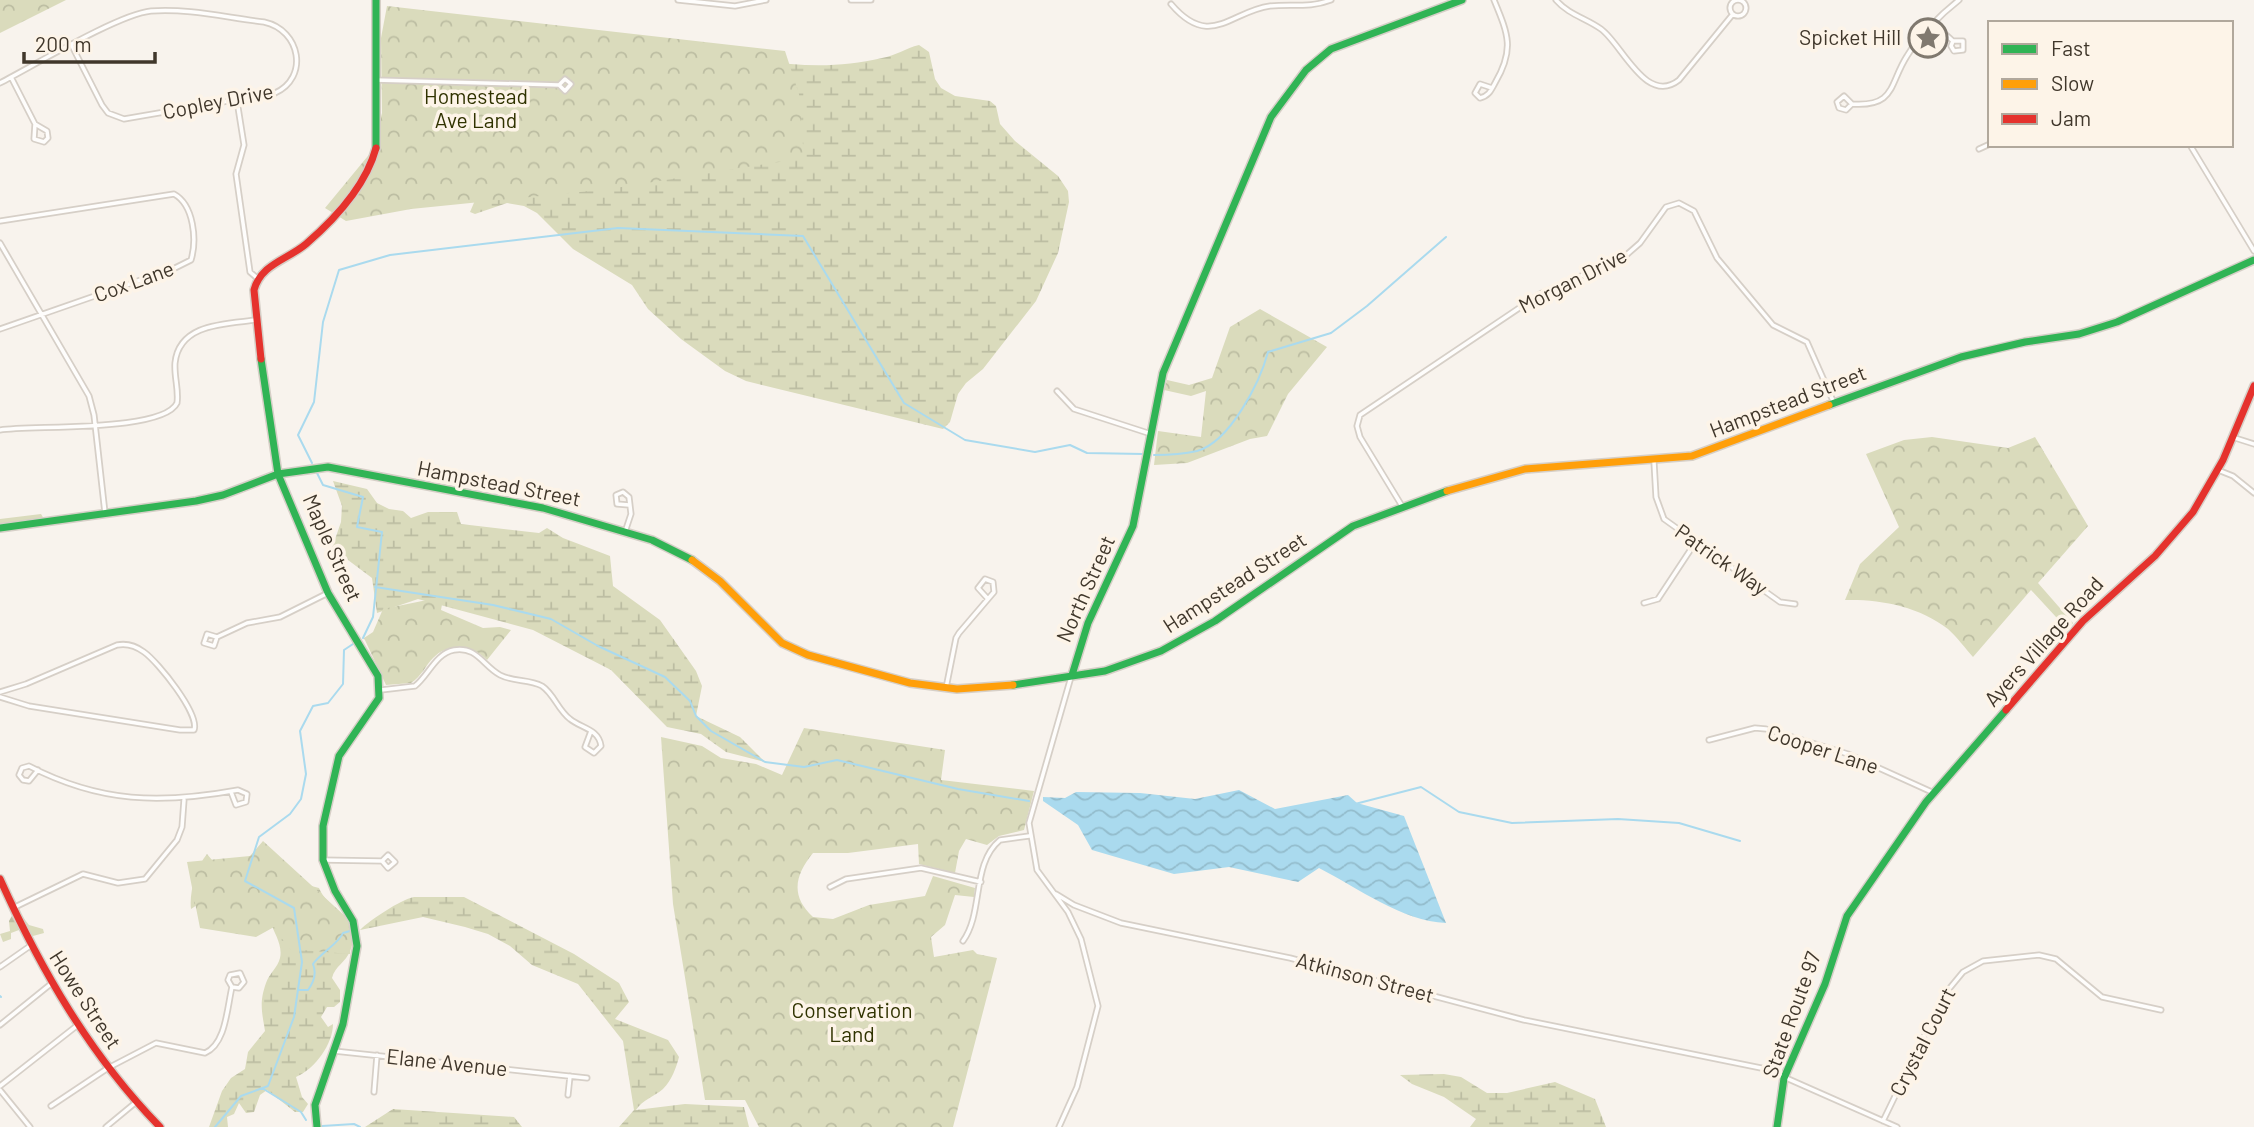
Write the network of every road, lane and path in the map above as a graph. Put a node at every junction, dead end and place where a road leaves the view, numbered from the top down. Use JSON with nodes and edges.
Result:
{"nodes":[{"id":1,"x":376,"y":0,"type":"edge"},
{"id":2,"x":678,"y":0,"type":"edge"},
{"id":3,"x":766,"y":0,"type":"edge"},
{"id":4,"x":851,"y":0,"type":"edge"},
{"id":5,"x":871,"y":0,"type":"edge"},
{"id":6,"x":1331,"y":0,"type":"edge"},
{"id":7,"x":1443,"y":0,"type":"edge"},
{"id":8,"x":1462,"y":0,"type":"edge"},
{"id":9,"x":1494,"y":0,"type":"edge"},
{"id":10,"x":1556,"y":0,"type":"edge"},
{"id":11,"x":1959,"y":0,"type":"edge"},
{"id":12,"x":1171,"y":4,"type":"dead end"},
{"id":13,"x":1451,"y":4,"type":"junction"},
{"id":14,"x":1733,"y":14,"type":"junction"},
{"id":15,"x":1934,"y":24,"type":"junction"},
{"id":16,"x":1953,"y":41,"type":"junction"},
{"id":17,"x":72,"y":46,"type":"junction"},
{"id":18,"x":11,"y":77,"type":"junction"},
{"id":19,"x":375,"y":80,"type":"junction"},
{"id":20,"x":0,"y":83,"type":"edge"},
{"id":21,"x":559,"y":85,"type":"dead end"},
{"id":22,"x":1492,"y":88,"type":"junction"},
{"id":23,"x":237,"y":101,"type":"junction"},
{"id":24,"x":1852,"y":104,"type":"junction"},
{"id":25,"x":35,"y":124,"type":"junction"},
{"id":26,"x":1988,"y":145,"type":"edge"},
{"id":27,"x":2191,"y":147,"type":"edge"},
{"id":28,"x":1979,"y":149,"type":"dead end"},
{"id":29,"x":0,"y":221,"type":"edge"},
{"id":30,"x":0,"y":243,"type":"edge"},
{"id":31,"x":2254,"y":251,"type":"edge"},
{"id":32,"x":2253,"y":261,"type":"edge"},
{"id":33,"x":257,"y":278,"type":"junction"},
{"id":34,"x":41,"y":316,"type":"junction"},
{"id":35,"x":256,"y":320,"type":"junction"},
{"id":36,"x":0,"y":329,"type":"edge"},
{"id":37,"x":2254,"y":386,"type":"edge"},
{"id":38,"x":1057,"y":391,"type":"dead end"},
{"id":39,"x":1835,"y":403,"type":"junction"},
{"id":40,"x":95,"y":425,"type":"junction"},
{"id":41,"x":0,"y":430,"type":"edge"},
{"id":42,"x":1152,"y":434,"type":"junction"},
{"id":43,"x":2232,"y":437,"type":"junction"},
{"id":44,"x":2254,"y":444,"type":"edge"},
{"id":45,"x":1654,"y":461,"type":"junction"},
{"id":46,"x":2218,"y":470,"type":"junction"},
{"id":47,"x":278,"y":474,"type":"junction"},
{"id":48,"x":2254,"y":493,"type":"edge"},
{"id":49,"x":629,"y":505,"type":"junction"},
{"id":50,"x":1402,"y":506,"type":"junction"},
{"id":51,"x":106,"y":513,"type":"junction"},
{"id":52,"x":0,"y":528,"type":"edge"},
{"id":53,"x":625,"y":532,"type":"junction"},
{"id":54,"x":1695,"y":543,"type":"junction"},
{"id":55,"x":328,"y":593,"type":"junction"},
{"id":56,"x":988,"y":599,"type":"junction"},
{"id":57,"x":1644,"y":603,"type":"dead end"},
{"id":58,"x":1795,"y":604,"type":"dead end"},
{"id":59,"x":217,"y":637,"type":"junction"},
{"id":60,"x":1072,"y":675,"type":"junction"},
{"id":61,"x":946,"y":688,"type":"junction"},
{"id":62,"x":381,"y":690,"type":"junction"},
{"id":63,"x":0,"y":694,"type":"edge"},
{"id":64,"x":591,"y":731,"type":"junction"},
{"id":65,"x":1709,"y":740,"type":"dead end"},
{"id":66,"x":38,"y":771,"type":"junction"},
{"id":67,"x":231,"y":792,"type":"junction"},
{"id":68,"x":1934,"y":793,"type":"junction"},
{"id":69,"x":184,"y":800,"type":"junction"},
{"id":70,"x":1029,"y":835,"type":"junction"},
{"id":71,"x":323,"y":860,"type":"junction"},
{"id":72,"x":382,"y":861,"type":"dead end"},
{"id":73,"x":0,"y":879,"type":"edge"},
{"id":74,"x":981,"y":882,"type":"junction"},
{"id":75,"x":830,"y":887,"type":"dead end"},
{"id":76,"x":1056,"y":894,"type":"junction"},
{"id":77,"x":15,"y":907,"type":"junction"},
{"id":78,"x":1847,"y":916,"type":"joint"},
{"id":79,"x":963,"y":941,"type":"dead end"},
{"id":80,"x":30,"y":946,"type":"junction"},
{"id":81,"x":0,"y":967,"type":"edge"},
{"id":82,"x":52,"y":983,"type":"junction"},
{"id":83,"x":232,"y":987,"type":"junction"},
{"id":84,"x":2161,"y":1010,"type":"dead end"},
{"id":85,"x":79,"y":1024,"type":"junction"},
{"id":86,"x":0,"y":1025,"type":"edge"},
{"id":87,"x":334,"y":1051,"type":"junction"},
{"id":88,"x":377,"y":1055,"type":"junction"},
{"id":89,"x":108,"y":1068,"type":"junction"},
{"id":90,"x":570,"y":1076,"type":"junction"},
{"id":91,"x":587,"y":1078,"type":"dead end"},
{"id":92,"x":1784,"y":1078,"type":"junction"},
{"id":93,"x":0,"y":1088,"type":"edge"},
{"id":94,"x":374,"y":1092,"type":"dead end"},
{"id":95,"x":568,"y":1095,"type":"dead end"},
{"id":96,"x":135,"y":1103,"type":"junction"},
{"id":97,"x":51,"y":1106,"type":"dead end"},
{"id":98,"x":1883,"y":1121,"type":"junction"},
{"id":99,"x":30,"y":1127,"type":"edge"},
{"id":100,"x":106,"y":1127,"type":"edge"},
{"id":101,"x":160,"y":1127,"type":"edge"},
{"id":102,"x":317,"y":1127,"type":"edge"},
{"id":103,"x":1059,"y":1127,"type":"edge"},
{"id":104,"x":1777,"y":1127,"type":"edge"},
{"id":105,"x":1897,"y":1127,"type":"edge"}],
"edges":[{"from":1,"to":19,"type":"main road"},
{"from":2,"to":3,"type":"street"},
{"from":4,"to":5,"type":"street"},
{"from":6,"to":12,"type":"street"},
{"from":7,"to":13,"type":"main road"},
{"from":8,"to":13,"type":"main road","name":"North Street"},
{"from":9,"to":22,"type":"street"},
{"from":10,"to":14,"type":"street"},
{"from":11,"to":15,"type":"street"},
{"from":13,"to":42,"type":"main road","name":"North Street"},
{"from":14,"to":14,"type":"street"},
{"from":15,"to":16,"type":"street"},
{"from":15,"to":24,"type":"street"},
{"from":16,"to":16,"type":"street"},
{"from":17,"to":18,"type":"street","name":"Copley Drive"},
{"from":17,"to":23,"type":"street","name":"Copley Drive"},
{"from":17,"to":23,"type":"street","name":"Copley Drive"},
{"from":18,"to":20,"type":"street","name":"Copley Drive"},
{"from":18,"to":25,"type":"street"},
{"from":19,"to":21,"type":"street"},
{"from":19,"to":33,"type":"main road"},
{"from":22,"to":22,"type":"street"},
{"from":23,"to":33,"type":"street"},
{"from":24,"to":24,"type":"street"},
{"from":25,"to":25,"type":"street"},
{"from":26,"to":28,"type":"street"},
{"from":27,"to":31,"type":"street"},
{"from":29,"to":34,"type":"street","name":"Cox Lane"},
{"from":30,"to":34,"type":"street"},
{"from":32,"to":39,"type":"main road","name":"Hampstead Street"},
{"from":33,"to":35,"type":"main road","name":"Maple Street"},
{"from":34,"to":36,"type":"street","name":"Cox Lane"},
{"from":34,"to":40,"type":"street"},
{"from":35,"to":40,"type":"street"},
{"from":35,"to":47,"type":"main road","name":"Maple Street"},
{"from":37,"to":43,"type":"main road","name":"Ayers Village Road"},
{"from":38,"to":42,"type":"street"},
{"from":39,"to":45,"type":"main road","name":"Hampstead Street"},
{"from":39,"to":50,"type":"street","name":"Morgan Drive"},
{"from":40,"to":41,"type":"street"},
{"from":40,"to":51,"type":"street"},
{"from":42,"to":60,"type":"main road","name":"North Street"},
{"from":43,"to":44,"type":"street"},
{"from":43,"to":46,"type":"main road","name":"Ayers Village Road"},
{"from":45,"to":50,"type":"main road","name":"Hampstead Street"},
{"from":45,"to":54,"type":"street","name":"Patrick Way"},
{"from":46,"to":48,"type":"street"},
{"from":46,"to":68,"type":"main road","name":"Ayers Village Road"},
{"from":47,"to":51,"type":"main road","name":"Hampstead Street"},
{"from":47,"to":53,"type":"main road","name":"Hampstead Street"},
{"from":47,"to":55,"type":"main road","name":"Maple Street"},
{"from":49,"to":49,"type":"street"},
{"from":49,"to":53,"type":"street"},
{"from":50,"to":60,"type":"main road","name":"Hampstead Street"},
{"from":51,"to":52,"type":"main road","name":"Hampstead Street"},
{"from":53,"to":61,"type":"main road","name":"Hampstead Street"},
{"from":54,"to":57,"type":"street"},
{"from":54,"to":58,"type":"street","name":"Patrick Way"},
{"from":55,"to":59,"type":"street"},
{"from":55,"to":62,"type":"main road","name":"Maple Street"},
{"from":56,"to":56,"type":"street"},
{"from":56,"to":61,"type":"street"},
{"from":59,"to":59,"type":"street"},
{"from":60,"to":61,"type":"main road","name":"Hampstead Street"},
{"from":60,"to":70,"type":"street","name":"North Street"},
{"from":62,"to":64,"type":"street"},
{"from":62,"to":71,"type":"main road"},
{"from":63,"to":63,"type":"street"},
{"from":64,"to":64,"type":"street"},
{"from":65,"to":68,"type":"street","name":"Cooper Lane"},
{"from":66,"to":66,"type":"street"},
{"from":66,"to":69,"type":"street"},
{"from":67,"to":67,"type":"street"},
{"from":67,"to":69,"type":"street"},
{"from":68,"to":78,"type":"main road","name":"Ayers Village Road"},
{"from":69,"to":77,"type":"street"},
{"from":70,"to":74,"type":"street"},
{"from":70,"to":76,"type":"street","name":"North Street"},
{"from":71,"to":72,"type":"street"},
{"from":71,"to":87,"type":"main road"},
{"from":73,"to":77,"type":"main road","name":"Howe Street"},
{"from":74,"to":75,"type":"street"},
{"from":74,"to":79,"type":"street"},
{"from":76,"to":92,"type":"street","name":"Atkinson Street"},
{"from":76,"to":103,"type":"street","name":"North Street"},
{"from":77,"to":80,"type":"main road","name":"Howe Street"},
{"from":78,"to":92,"type":"main road","name":"State Route 97"},
{"from":80,"to":81,"type":"street"},
{"from":80,"to":82,"type":"main road","name":"Howe Street"},
{"from":82,"to":85,"type":"main road","name":"Howe Street"},
{"from":82,"to":86,"type":"street"},
{"from":83,"to":83,"type":"street"},
{"from":83,"to":89,"type":"street"},
{"from":84,"to":98,"type":"street","name":"Crystal Court"},
{"from":85,"to":89,"type":"main road","name":"Howe Street"},
{"from":85,"to":93,"type":"street"},
{"from":87,"to":88,"type":"street","name":"Elane Avenue"},
{"from":87,"to":102,"type":"main road"},
{"from":88,"to":90,"type":"street","name":"Elane Avenue"},
{"from":88,"to":94,"type":"street"},
{"from":89,"to":96,"type":"main road","name":"Howe Street"},
{"from":89,"to":97,"type":"street"},
{"from":90,"to":91,"type":"street","name":"Elane Avenue"},
{"from":90,"to":95,"type":"street"},
{"from":92,"to":98,"type":"street","name":"Atkinson Street"},
{"from":92,"to":104,"type":"main road","name":"State Route 97"},
{"from":93,"to":99,"type":"street"},
{"from":96,"to":100,"type":"street"},
{"from":96,"to":101,"type":"main road","name":"Howe Street"},
{"from":98,"to":105,"type":"street","name":"Atkinson Street"}]}
